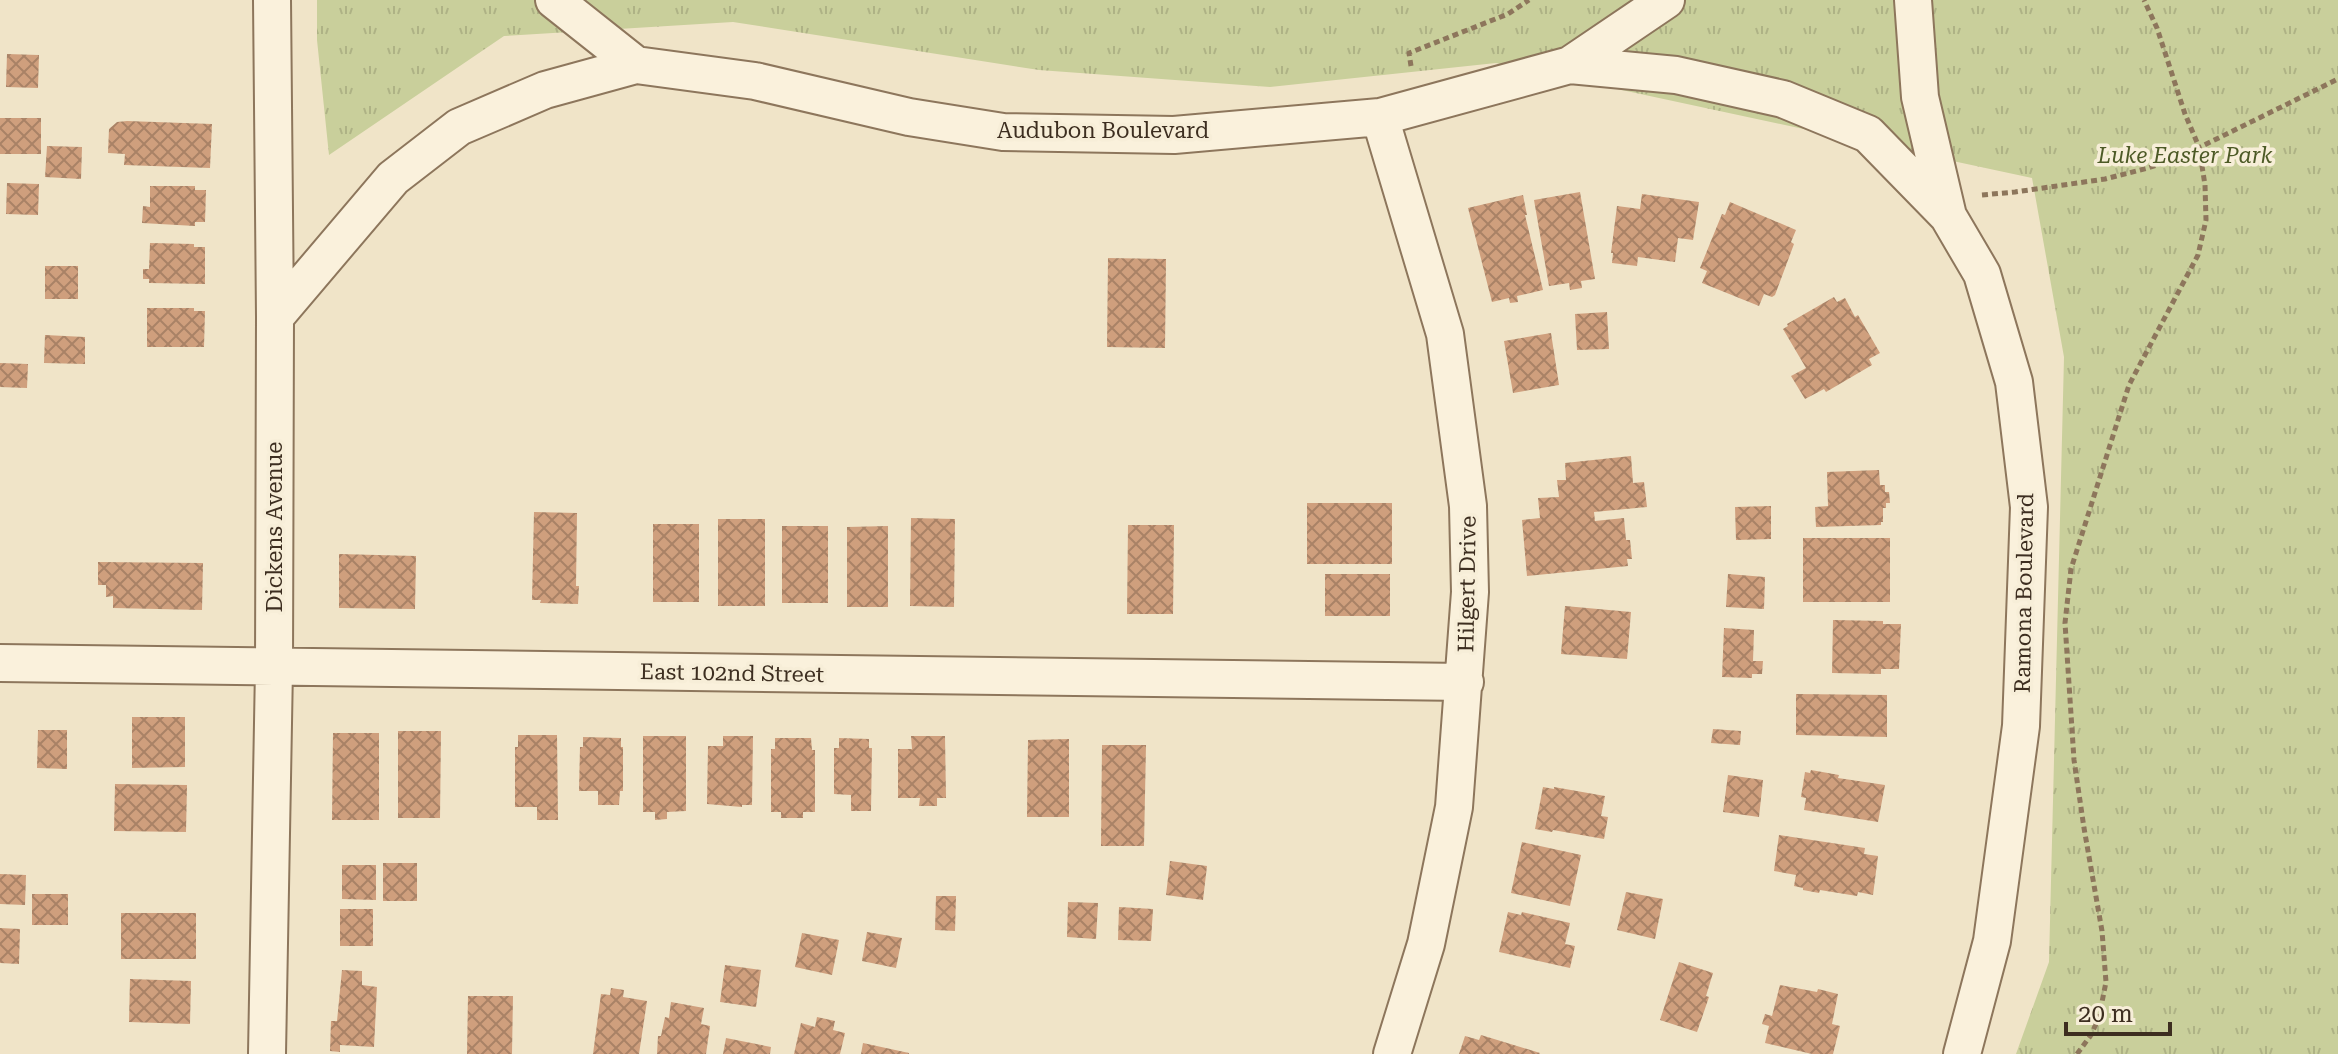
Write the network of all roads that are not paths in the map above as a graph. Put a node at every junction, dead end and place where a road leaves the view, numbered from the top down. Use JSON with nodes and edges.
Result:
{"nodes":[{"id":1,"x":272,"y":0,"type":"edge"},
{"id":2,"x":554,"y":0,"type":"edge"},
{"id":3,"x":1666,"y":0,"type":"edge"},
{"id":4,"x":1913,"y":0,"type":"edge"},
{"id":5,"x":636,"y":65,"type":"junction"},
{"id":6,"x":1570,"y":65,"type":"junction"},
{"id":7,"x":1380,"y":117,"type":"junction"},
{"id":8,"x":1948,"y":216,"type":"junction"},
{"id":9,"x":275,"y":317,"type":"junction"},
{"id":10,"x":0,"y":663,"type":"edge"},
{"id":11,"x":274,"y":668,"type":"junction"},
{"id":12,"x":1465,"y":682,"type":"junction"},
{"id":13,"x":267,"y":1054,"type":"edge"},
{"id":14,"x":1392,"y":1054,"type":"edge"},
{"id":15,"x":1962,"y":1054,"type":"edge"}],
"edges":[{"from":1,"to":9,"type":"street","name":"Dickens Avenue"},
{"from":2,"to":5,"type":"street"},
{"from":3,"to":6,"type":"street","name":"Audubon Boulevard"},
{"from":4,"to":8,"type":"street","name":"Ramona Boulevard"},
{"from":5,"to":7,"type":"street","name":"Audubon Boulevard"},
{"from":5,"to":9,"type":"street","name":"Audubon Boulevard"},
{"from":6,"to":7,"type":"street","name":"Audubon Boulevard"},
{"from":6,"to":8,"type":"street","name":"Audubon Boulevard"},
{"from":7,"to":12,"type":"street","name":"Hilgert Drive"},
{"from":8,"to":15,"type":"street","name":"Ramona Boulevard"},
{"from":9,"to":11,"type":"street","name":"Dickens Avenue"},
{"from":10,"to":11,"type":"street","name":"East 102nd Street"},
{"from":11,"to":12,"type":"street","name":"East 102nd Street"},
{"from":11,"to":13,"type":"street","name":"Dickens Avenue"},
{"from":12,"to":14,"type":"street","name":"Hilgert Drive"}]}
